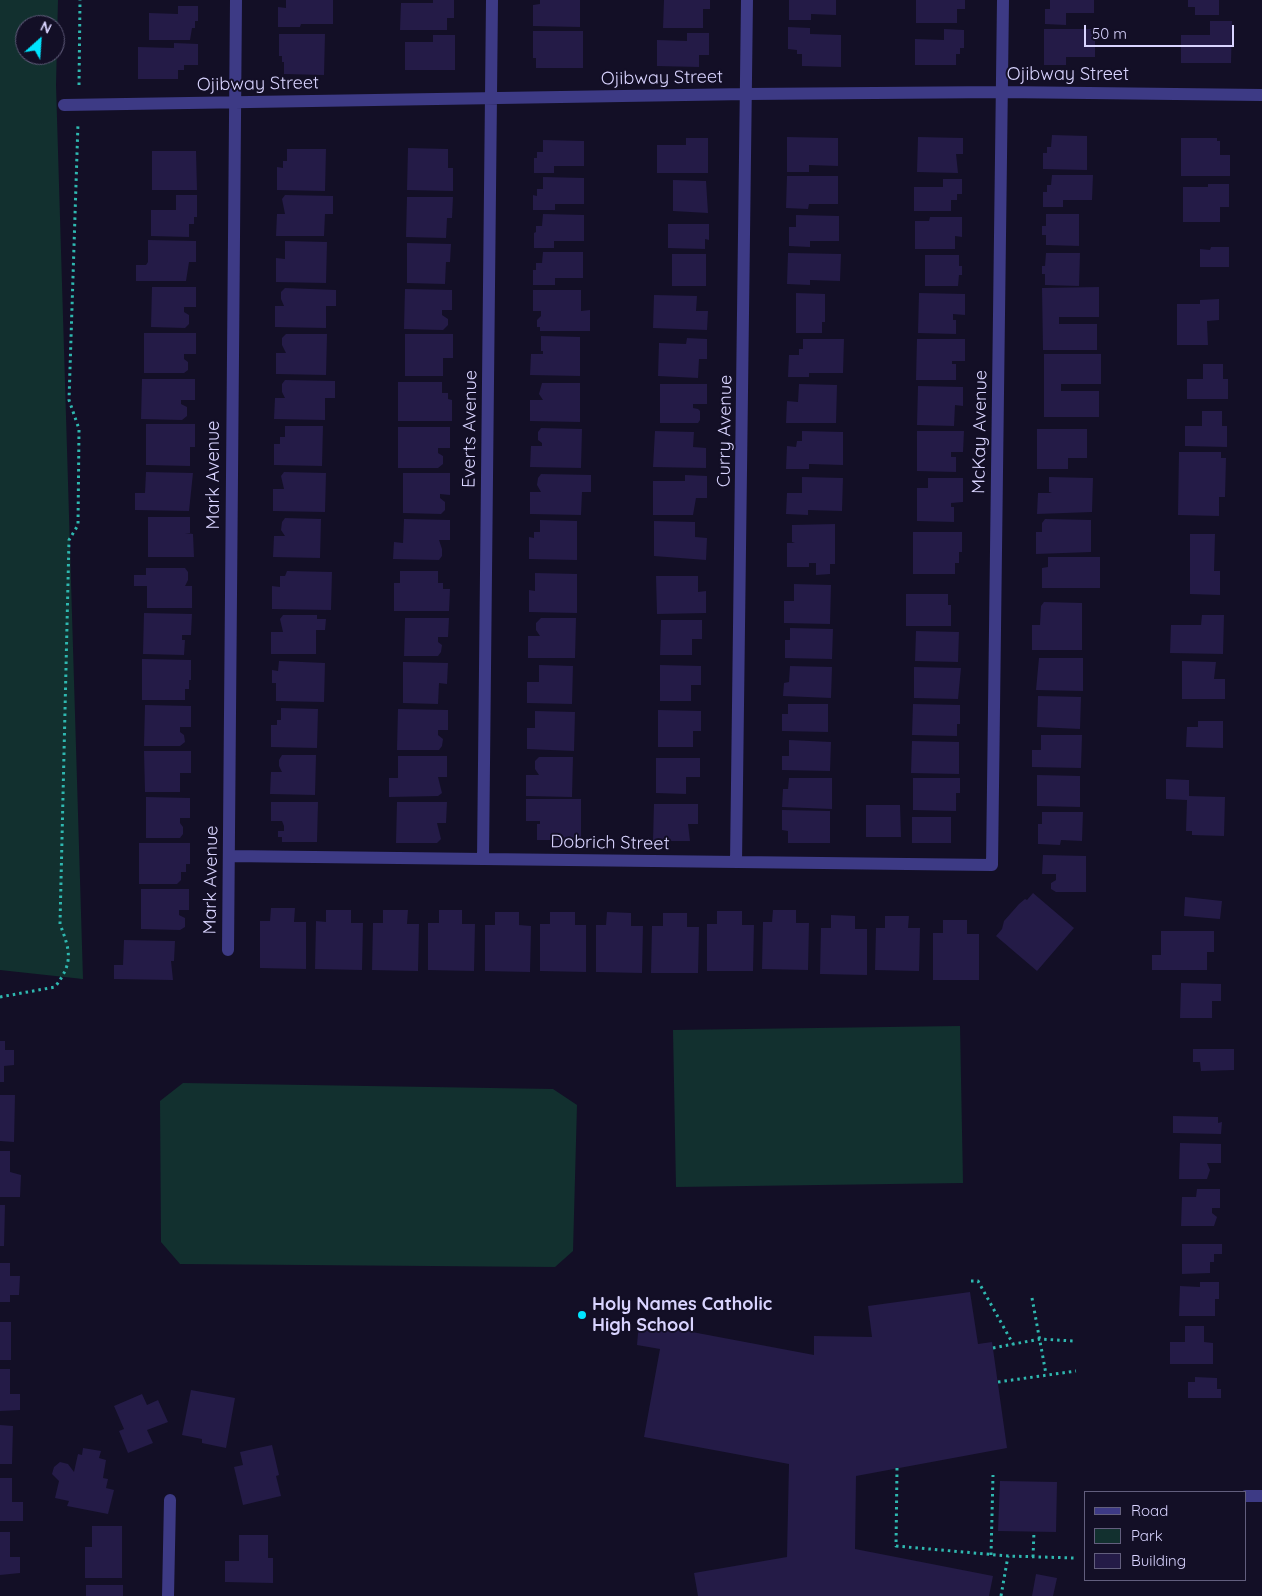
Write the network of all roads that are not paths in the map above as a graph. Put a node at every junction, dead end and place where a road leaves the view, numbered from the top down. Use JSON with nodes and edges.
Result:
{"nodes":[{"id":1,"x":236,"y":0,"type":"edge"},
{"id":2,"x":492,"y":0,"type":"edge"},
{"id":3,"x":748,"y":0,"type":"edge"},
{"id":4,"x":1003,"y":0,"type":"edge"},
{"id":5,"x":1002,"y":92,"type":"junction"},
{"id":6,"x":747,"y":94,"type":"junction"},
{"id":7,"x":1262,"y":95,"type":"edge"},
{"id":8,"x":491,"y":98,"type":"junction"},
{"id":9,"x":235,"y":102,"type":"junction"},
{"id":10,"x":64,"y":105,"type":"dead end"},
{"id":11,"x":229,"y":856,"type":"junction"},
{"id":12,"x":483,"y":859,"type":"junction"},
{"id":13,"x":736,"y":862,"type":"junction"},
{"id":14,"x":992,"y":865,"type":"joint"},
{"id":15,"x":228,"y":950,"type":"dead end"},
{"id":16,"x":1247,"y":1496,"type":"edge"},
{"id":17,"x":1262,"y":1496,"type":"edge"},
{"id":18,"x":170,"y":1500,"type":"dead end"},
{"id":19,"x":168,"y":1596,"type":"edge"}],
"edges":[{"from":1,"to":9,"type":"street","name":"Mark Avenue"},
{"from":2,"to":8,"type":"street","name":"Everts Avenue"},
{"from":3,"to":6,"type":"street","name":"Curry Avenue"},
{"from":4,"to":5,"type":"street","name":"McKay Avenue"},
{"from":5,"to":6,"type":"street","name":"Ojibway Street"},
{"from":5,"to":7,"type":"street","name":"Ojibway Street"},
{"from":5,"to":14,"type":"street","name":"McKay Avenue"},
{"from":6,"to":8,"type":"street","name":"Ojibway Street"},
{"from":6,"to":13,"type":"street","name":"Curry Avenue"},
{"from":8,"to":9,"type":"street","name":"Ojibway Street"},
{"from":8,"to":12,"type":"street","name":"Everts Avenue"},
{"from":9,"to":10,"type":"street","name":"Ojibway Street"},
{"from":9,"to":11,"type":"street","name":"Mark Avenue"},
{"from":11,"to":12,"type":"street","name":"Dobrich Street"},
{"from":11,"to":15,"type":"street","name":"Mark Avenue"},
{"from":12,"to":13,"type":"street","name":"Dobrich Street"},
{"from":13,"to":14,"type":"street","name":"Dobrich Street"},
{"from":16,"to":17,"type":"street"},
{"from":18,"to":19,"type":"street"}]}
